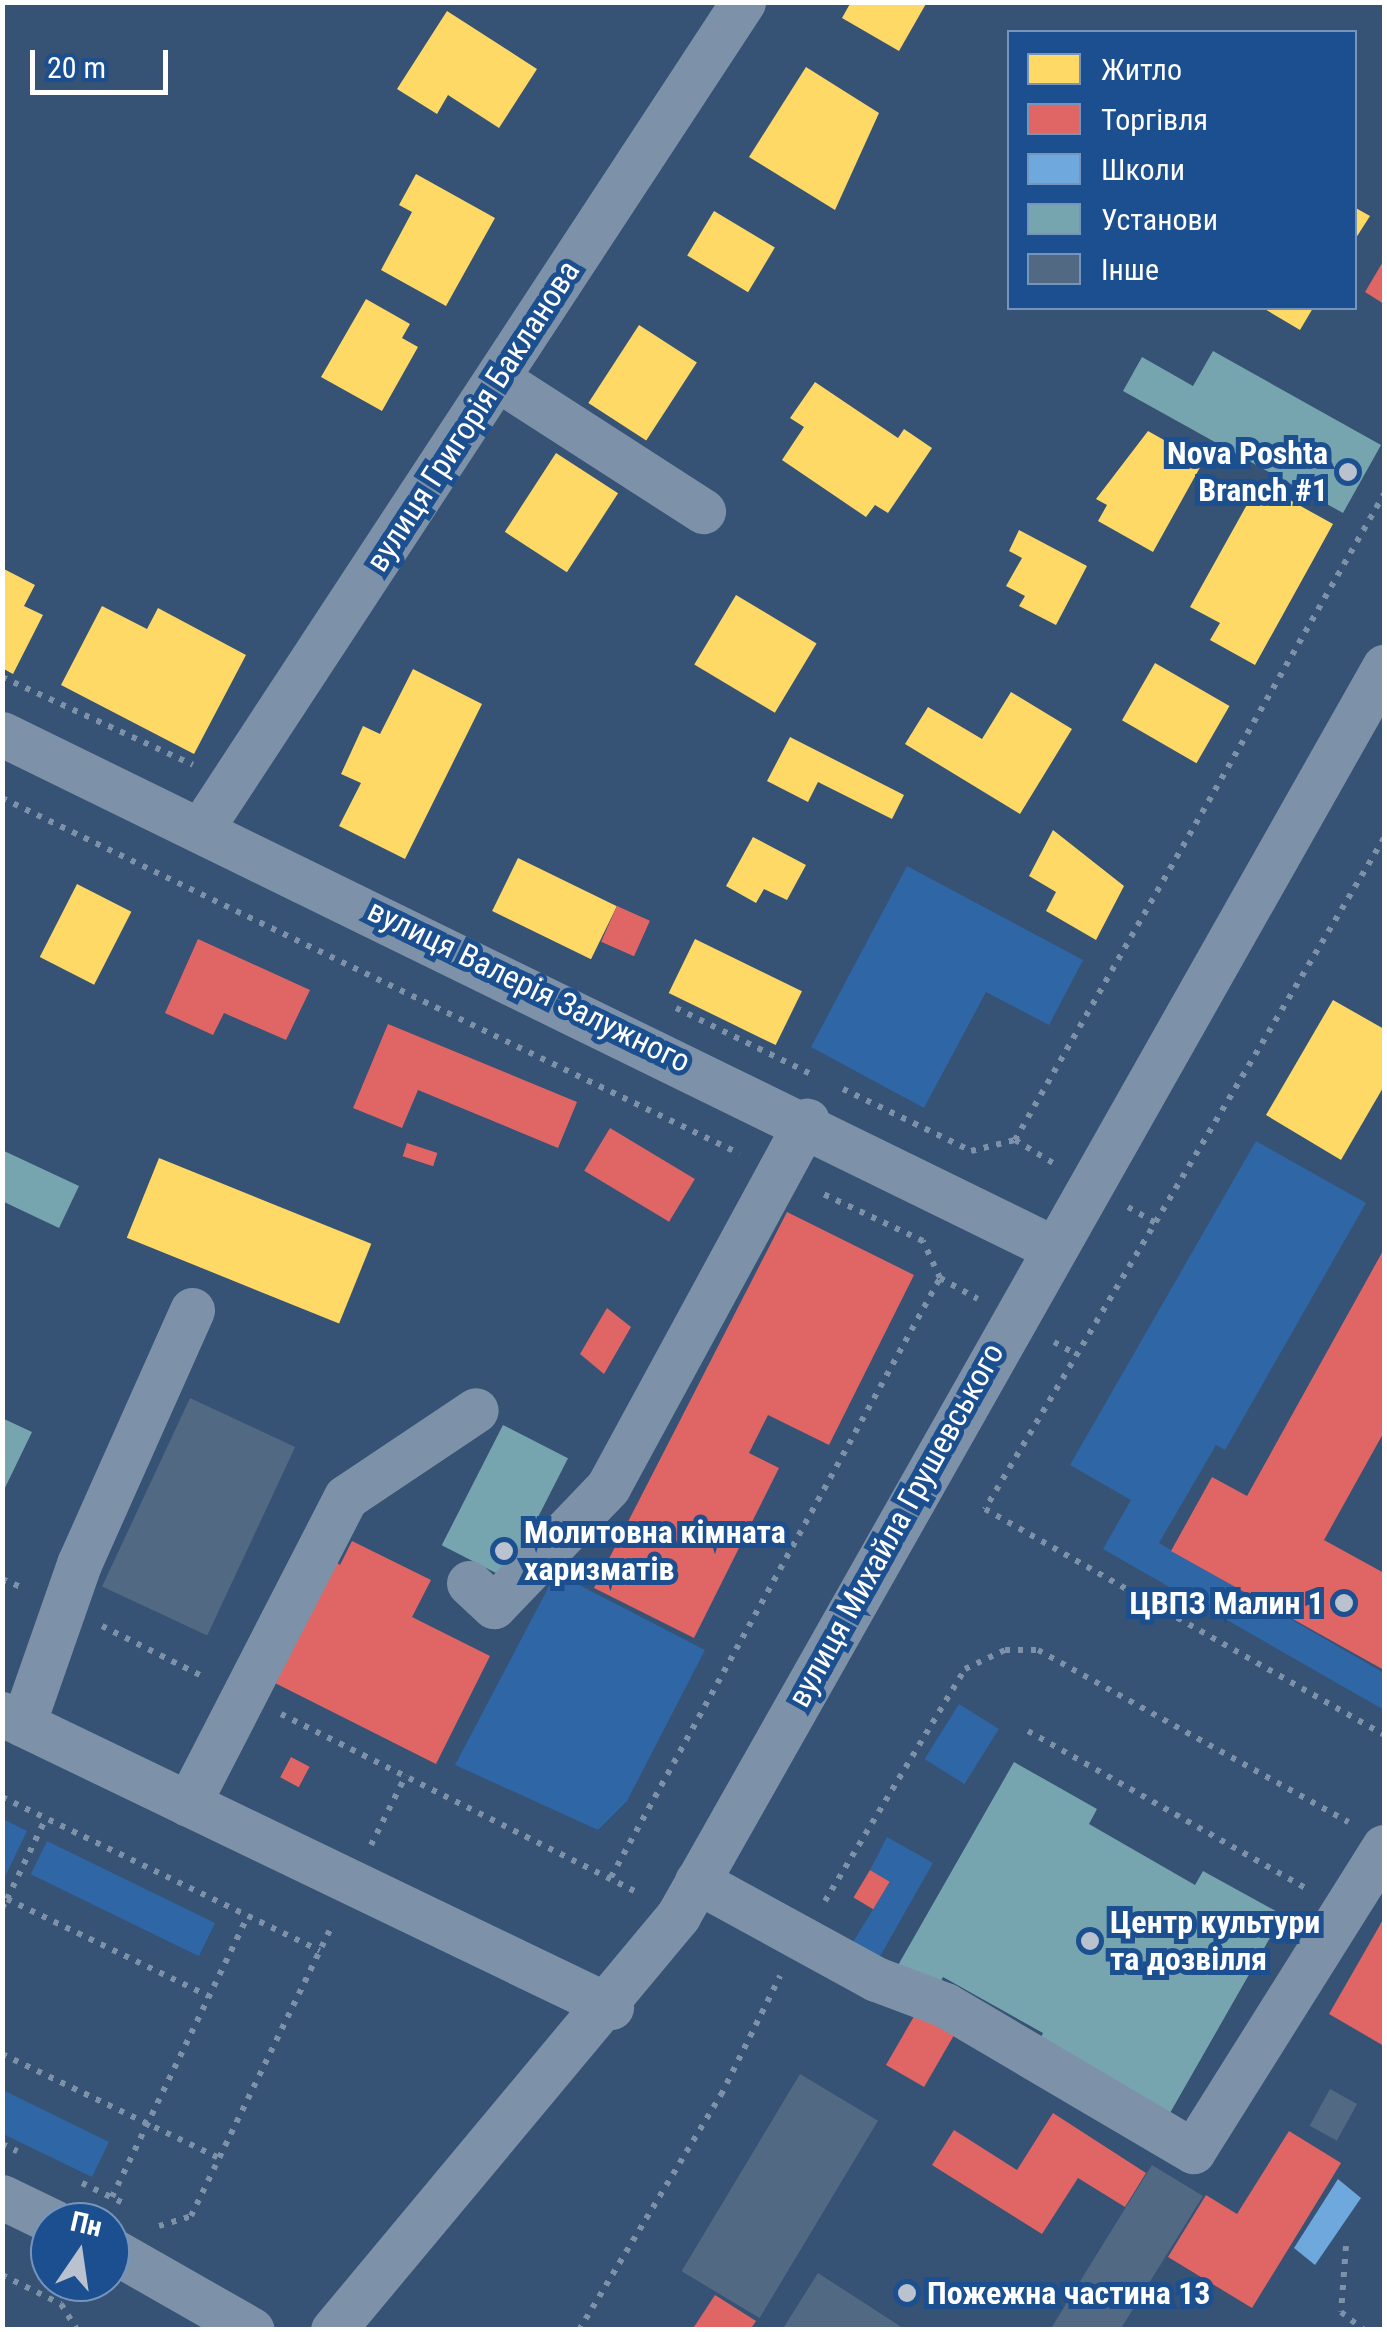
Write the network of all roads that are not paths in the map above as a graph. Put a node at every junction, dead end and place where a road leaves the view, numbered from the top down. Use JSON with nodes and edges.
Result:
{"nodes":[{"id":1,"x":743,"y":2,"type":"edge"},
{"id":2,"x":498,"y":379,"type":"junction"},
{"id":3,"x":703,"y":511,"type":"dead end"},
{"id":4,"x":1384,"y":668,"type":"edge"},
{"id":5,"x":2,"y":734,"type":"edge"},
{"id":6,"x":201,"y":829,"type":"junction"},
{"id":7,"x":806,"y":1120,"type":"junction"},
{"id":8,"x":1052,"y":1247,"type":"junction"},
{"id":9,"x":192,"y":1310,"type":"dead end"},
{"id":10,"x":476,"y":1410,"type":"dead end"},
{"id":11,"x":469,"y":1582,"type":"dead end"},
{"id":12,"x":13,"y":1719,"type":"edge"},
{"id":13,"x":188,"y":1804,"type":"junction"},
{"id":14,"x":1376,"y":1840,"type":"edge"},
{"id":15,"x":697,"y":1881,"type":"junction"},
{"id":16,"x":611,"y":2007,"type":"junction"},
{"id":17,"x":2,"y":2197,"type":"edge"},
{"id":18,"x":30,"y":2210,"type":"edge"},
{"id":19,"x":130,"y":2259,"type":"edge"},
{"id":20,"x":252,"y":2330,"type":"edge"},
{"id":21,"x":333,"y":2330,"type":"edge"}],
"edges":[{"from":1,"to":2,"type":"street","name":"вулиця Григорія Бакланова"},
{"from":2,"to":3,"type":"street"},
{"from":2,"to":6,"type":"street","name":"вулиця Григорія Бакланова"},
{"from":4,"to":8,"type":"street","name":"вулиця Михайла Грушевського"},
{"from":5,"to":6,"type":"street","name":"вулиця Валерія Залужного"},
{"from":6,"to":7,"type":"street","name":"вулиця Валерія Залужного"},
{"from":7,"to":8,"type":"street","name":"вулиця Валерія Залужного"},
{"from":7,"to":11,"type":"street"},
{"from":8,"to":15,"type":"street","name":"вулиця Михайла Грушевського"},
{"from":9,"to":12,"type":"street"},
{"from":10,"to":13,"type":"street"},
{"from":12,"to":13,"type":"street"},
{"from":13,"to":16,"type":"street"},
{"from":14,"to":15,"type":"street"},
{"from":15,"to":16,"type":"street","name":"вулиця Михайла Грушевського"},
{"from":16,"to":21,"type":"street","name":"вулиця Михайла Грушевського"},
{"from":17,"to":18,"type":"street"},
{"from":19,"to":20,"type":"street"}]}
